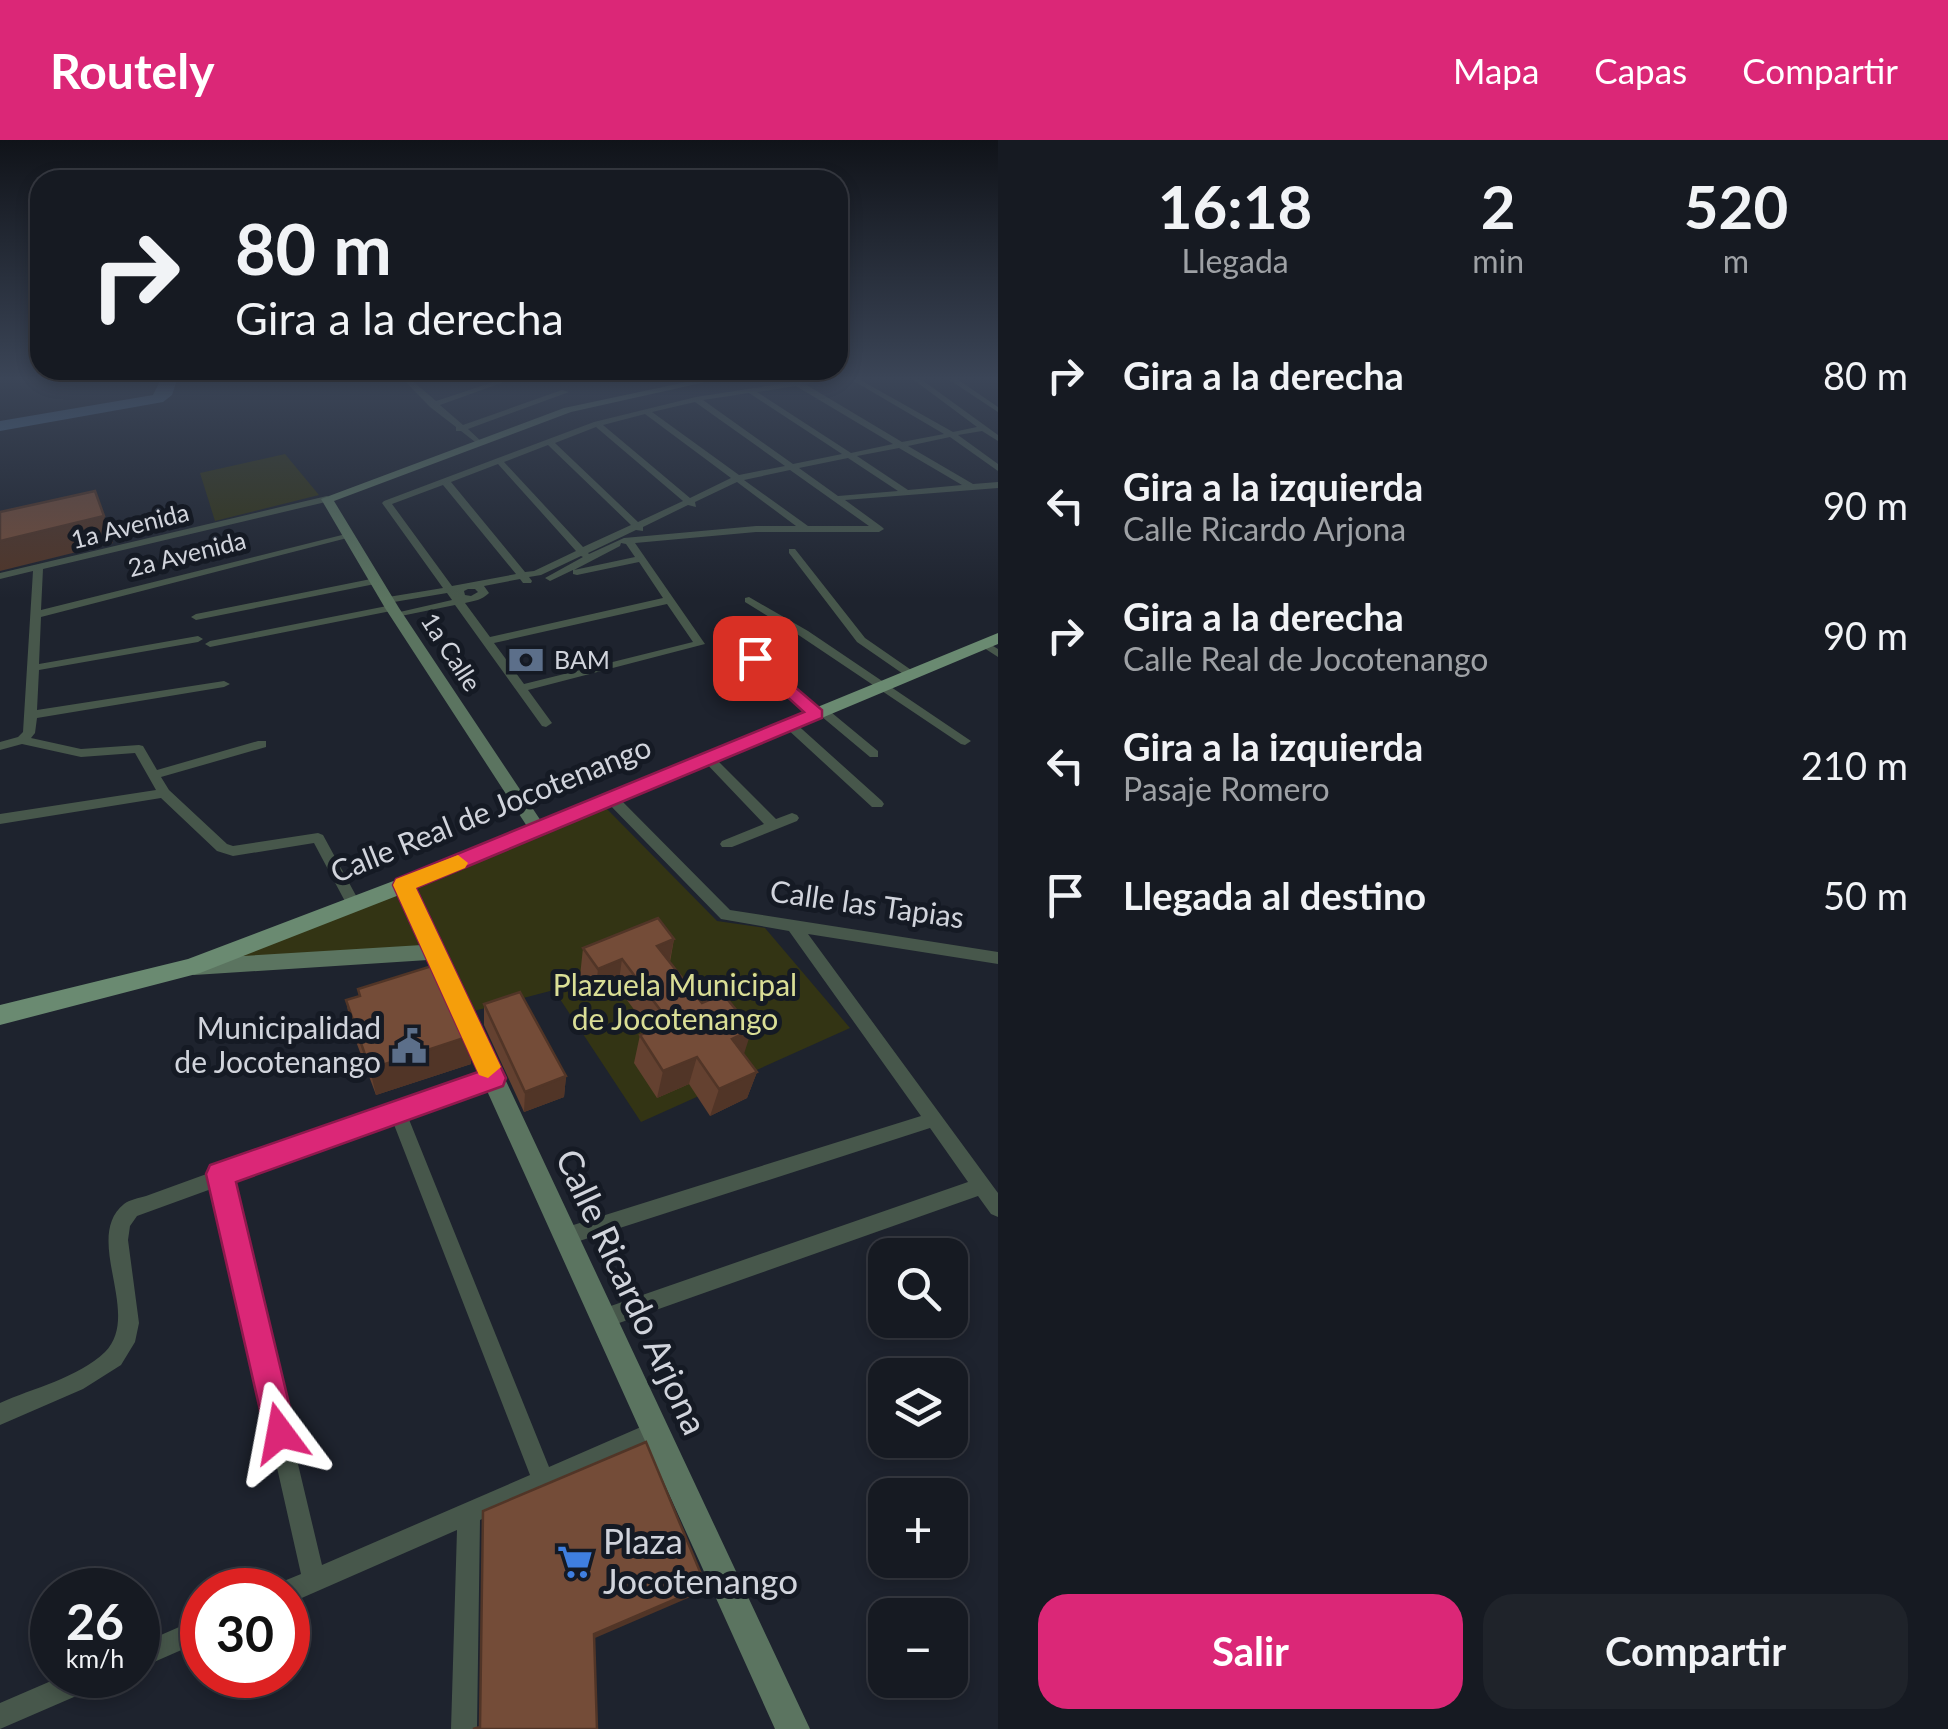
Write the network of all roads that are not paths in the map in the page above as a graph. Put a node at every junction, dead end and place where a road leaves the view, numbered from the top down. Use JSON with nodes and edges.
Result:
{"nodes":[{"id":1,"x":457,"y":451,"type":"edge"},
{"id":2,"x":527,"y":451,"type":"edge"},
{"id":3,"x":559,"y":451,"type":"edge"},
{"id":4,"x":629,"y":451,"type":"edge"},
{"id":5,"x":701,"y":451,"type":"edge"},
{"id":6,"x":771,"y":451,"type":"edge"},
{"id":7,"x":842,"y":451,"type":"edge"},
{"id":8,"x":876,"y":451,"type":"edge"},
{"id":9,"x":912,"y":451,"type":"edge"},
{"id":10,"x":975,"y":451,"type":"edge"},
{"id":11,"x":849,"y":456,"type":"junction"},
{"id":12,"x":500,"y":462,"type":"junction"},
{"id":13,"x":794,"y":467,"type":"junction"},
{"id":14,"x":998,"y":468,"type":"edge"},
{"id":15,"x":742,"y":480,"type":"junction"},
{"id":16,"x":444,"y":481,"type":"junction"},
{"id":17,"x":998,"y":485,"type":"edge"},
{"id":18,"x":971,"y":487,"type":"junction"},
{"id":19,"x":344,"y":492,"type":"junction"},
{"id":20,"x":906,"y":492,"type":"junction"},
{"id":21,"x":840,"y":498,"type":"junction"},
{"id":22,"x":327,"y":499,"type":"junction"},
{"id":23,"x":690,"y":503,"type":"junction"},
{"id":24,"x":337,"y":515,"type":"junction"},
{"id":25,"x":638,"y":527,"type":"junction"},
{"id":26,"x":806,"y":529,"type":"junction"},
{"id":27,"x":350,"y":536,"type":"junction"},
{"id":28,"x":627,"y":542,"type":"junction"},
{"id":29,"x":792,"y":550,"type":"dead end"},
{"id":30,"x":585,"y":555,"type":"junction"},
{"id":31,"x":641,"y":559,"type":"junction"},
{"id":32,"x":38,"y":568,"type":"junction"},
{"id":33,"x":0,"y":576,"type":"edge"},
{"id":34,"x":550,"y":578,"type":"junction"},
{"id":35,"x":376,"y":580,"type":"junction"},
{"id":36,"x":527,"y":580,"type":"junction"},
{"id":37,"x":458,"y":594,"type":"junction"},
{"id":38,"x":670,"y":600,"type":"junction"},
{"id":39,"x":749,"y":600,"type":"dead end"},
{"id":40,"x":392,"y":608,"type":"junction"},
{"id":41,"x":36,"y":614,"type":"junction"},
{"id":42,"x":196,"y":617,"type":"dead end"},
{"id":43,"x":486,"y":641,"type":"junction"},
{"id":44,"x":994,"y":645,"type":"edge"},
{"id":45,"x":755,"y":658,"type":"dead end"},
{"id":46,"x":32,"y":668,"type":"junction"},
{"id":47,"x":914,"y":676,"type":"junction"},
{"id":48,"x":224,"y":684,"type":"dead end"},
{"id":49,"x":521,"y":688,"type":"junction"},
{"id":50,"x":882,"y":688,"type":"junction"},
{"id":51,"x":819,"y":713,"type":"junction"},
{"id":52,"x":30,"y":715,"type":"junction"},
{"id":53,"x":546,"y":722,"type":"dead end"},
{"id":54,"x":789,"y":724,"type":"junction"},
{"id":55,"x":22,"y":740,"type":"junction"},
{"id":56,"x":965,"y":741,"type":"dead end"},
{"id":57,"x":262,"y":744,"type":"dead end"},
{"id":58,"x":0,"y":746,"type":"edge"},
{"id":59,"x":874,"y":754,"type":"dead end"},
{"id":60,"x":707,"y":757,"type":"junction"},
{"id":61,"x":154,"y":774,"type":"junction"},
{"id":62,"x":164,"y":793,"type":"junction"},
{"id":63,"x":612,"y":798,"type":"junction"},
{"id":64,"x":877,"y":804,"type":"dead end"},
{"id":65,"x":792,"y":818,"type":"dead end"},
{"id":66,"x":0,"y":819,"type":"edge"},
{"id":67,"x":774,"y":826,"type":"junction"},
{"id":68,"x":538,"y":830,"type":"junction"},
{"id":69,"x":727,"y":844,"type":"dead end"},
{"id":70,"x":404,"y":885,"type":"junction"},
{"id":71,"x":353,"y":903,"type":"junction"},
{"id":72,"x":794,"y":926,"type":"junction"},
{"id":73,"x":998,"y":940,"type":"edge"},
{"id":74,"x":976,"y":951,"type":"junction"},
{"id":75,"x":434,"y":952,"type":"junction"},
{"id":76,"x":998,"y":958,"type":"edge"},
{"id":77,"x":192,"y":966,"type":"junction"},
{"id":78,"x":0,"y":1015,"type":"edge"},
{"id":79,"x":494,"y":1078,"type":"junction"},
{"id":80,"x":397,"y":1111,"type":"junction"},
{"id":81,"x":935,"y":1119,"type":"junction"},
{"id":82,"x":220,"y":1174,"type":"junction"},
{"id":83,"x":992,"y":1196,"type":"edge"},
{"id":84,"x":567,"y":1236,"type":"junction"},
{"id":85,"x":605,"y":1318,"type":"junction"},
{"id":86,"x":0,"y":1414,"type":"edge"},
{"id":87,"x":657,"y":1431,"type":"junction"},
{"id":88,"x":544,"y":1482,"type":"junction"},
{"id":89,"x":469,"y":1514,"type":"junction"},
{"id":90,"x":314,"y":1581,"type":"junction"},
{"id":91,"x":310,"y":1583,"type":"edge"},
{"id":92,"x":42,"y":1698,"type":"edge"},
{"id":93,"x":0,"y":1716,"type":"edge"},
{"id":94,"x":464,"y":1729,"type":"edge"},
{"id":95,"x":793,"y":1729,"type":"edge"}],
"edges":[{"from":1,"to":19,"type":"street"},
{"from":2,"to":12,"type":"street"},
{"from":3,"to":25,"type":"street"},
{"from":4,"to":23,"type":"street"},
{"from":5,"to":15,"type":"street"},
{"from":6,"to":13,"type":"street"},
{"from":7,"to":11,"type":"street"},
{"from":8,"to":11,"type":"street"},
{"from":9,"to":18,"type":"street"},
{"from":10,"to":14,"type":"street"},
{"from":11,"to":13,"type":"street"},
{"from":11,"to":20,"type":"street"},
{"from":12,"to":16,"type":"street"},
{"from":12,"to":30,"type":"street"},
{"from":13,"to":15,"type":"street"},
{"from":13,"to":21,"type":"street"},
{"from":15,"to":23,"type":"street"},
{"from":15,"to":26,"type":"street"},
{"from":16,"to":36,"type":"street"},
{"from":16,"to":37,"type":"street"},
{"from":17,"to":18,"type":"street"},
{"from":18,"to":20,"type":"street"},
{"from":19,"to":22,"type":"street"},
{"from":19,"to":24,"type":"street"},
{"from":20,"to":21,"type":"street"},
{"from":21,"to":26,"type":"street"},
{"from":22,"to":24,"type":"street","name":"1a Calle"},
{"from":22,"to":32,"type":"street","name":"1a Avenida"},
{"from":23,"to":25,"type":"street"},
{"from":24,"to":27,"type":"street","name":"1a Calle"},
{"from":25,"to":28,"type":"street"},
{"from":25,"to":30,"type":"street"},
{"from":26,"to":28,"type":"street"},
{"from":27,"to":35,"type":"street","name":"1a Calle"},
{"from":27,"to":41,"type":"street","name":"2a Avenida"},
{"from":28,"to":30,"type":"street"},
{"from":28,"to":31,"type":"street"},
{"from":29,"to":47,"type":"street"},
{"from":30,"to":34,"type":"street"},
{"from":30,"to":36,"type":"street"},
{"from":31,"to":34,"type":"street"},
{"from":31,"to":38,"type":"street"},
{"from":32,"to":33,"type":"street","name":"1a Avenida"},
{"from":32,"to":41,"type":"street"},
{"from":34,"to":36,"type":"street"},
{"from":35,"to":40,"type":"street","name":"1a Calle"},
{"from":35,"to":42,"type":"street"},
{"from":36,"to":37,"type":"street"},
{"from":37,"to":40,"type":"street"},
{"from":37,"to":43,"type":"street"},
{"from":38,"to":43,"type":"street"},
{"from":38,"to":49,"type":"street"},
{"from":39,"to":50,"type":"street"},
{"from":40,"to":46,"type":"street"},
{"from":40,"to":68,"type":"street","name":"1a Calle"},
{"from":41,"to":46,"type":"street"},
{"from":43,"to":49,"type":"street"},
{"from":44,"to":47,"type":"main road","name":"Calle Real de Jocotenango"},
{"from":45,"to":51,"type":"street"},
{"from":46,"to":52,"type":"street"},
{"from":47,"to":50,"type":"main road","name":"Calle Real de Jocotenango"},
{"from":48,"to":52,"type":"street"},
{"from":49,"to":53,"type":"street"},
{"from":50,"to":51,"type":"main road","name":"Calle Real de Jocotenango"},
{"from":50,"to":56,"type":"street"},
{"from":51,"to":54,"type":"main road","name":"Calle Real de Jocotenango"},
{"from":51,"to":59,"type":"street"},
{"from":52,"to":55,"type":"street"},
{"from":54,"to":60,"type":"main road","name":"Calle Real de Jocotenango"},
{"from":54,"to":64,"type":"street"},
{"from":55,"to":58,"type":"street"},
{"from":55,"to":61,"type":"street"},
{"from":57,"to":61,"type":"street"},
{"from":60,"to":63,"type":"main road","name":"Calle Real de Jocotenango"},
{"from":60,"to":67,"type":"street"},
{"from":61,"to":62,"type":"street"},
{"from":62,"to":66,"type":"street"},
{"from":62,"to":71,"type":"street"},
{"from":63,"to":68,"type":"main road","name":"Calle Real de Jocotenango"},
{"from":63,"to":72,"type":"street","name":"Calle las Tapias"},
{"from":65,"to":67,"type":"street"},
{"from":67,"to":69,"type":"street"},
{"from":68,"to":70,"type":"main road","name":"Calle Real de Jocotenango"},
{"from":70,"to":71,"type":"main road","name":"Calle Real de Jocotenango"},
{"from":70,"to":75,"type":"street","name":"Calle Ricardo Arjona"},
{"from":71,"to":77,"type":"main road","name":"Calle Real de Jocotenango"},
{"from":72,"to":74,"type":"street","name":"Calle las Tapias"},
{"from":72,"to":81,"type":"street"},
{"from":73,"to":74,"type":"street"},
{"from":74,"to":76,"type":"street","name":"Calle las Tapias"},
{"from":75,"to":77,"type":"street"},
{"from":75,"to":79,"type":"street","name":"Calle Ricardo Arjona"},
{"from":77,"to":78,"type":"main road","name":"Calle Real de Jocotenango"},
{"from":79,"to":80,"type":"street"},
{"from":79,"to":84,"type":"street","name":"Calle Ricardo Arjona"},
{"from":80,"to":82,"type":"street"},
{"from":80,"to":88,"type":"street"},
{"from":81,"to":83,"type":"street"},
{"from":81,"to":84,"type":"street"},
{"from":82,"to":86,"type":"street"},
{"from":82,"to":90,"type":"street"},
{"from":83,"to":85,"type":"street"},
{"from":84,"to":85,"type":"street","name":"Calle Ricardo Arjona"},
{"from":85,"to":87,"type":"street","name":"Calle Ricardo Arjona"},
{"from":87,"to":88,"type":"street"},
{"from":87,"to":95,"type":"street","name":"Calle Ricardo Arjona"},
{"from":88,"to":89,"type":"street"},
{"from":89,"to":90,"type":"street"},
{"from":89,"to":94,"type":"street"},
{"from":90,"to":91,"type":"street"},
{"from":92,"to":93,"type":"street"}]}
